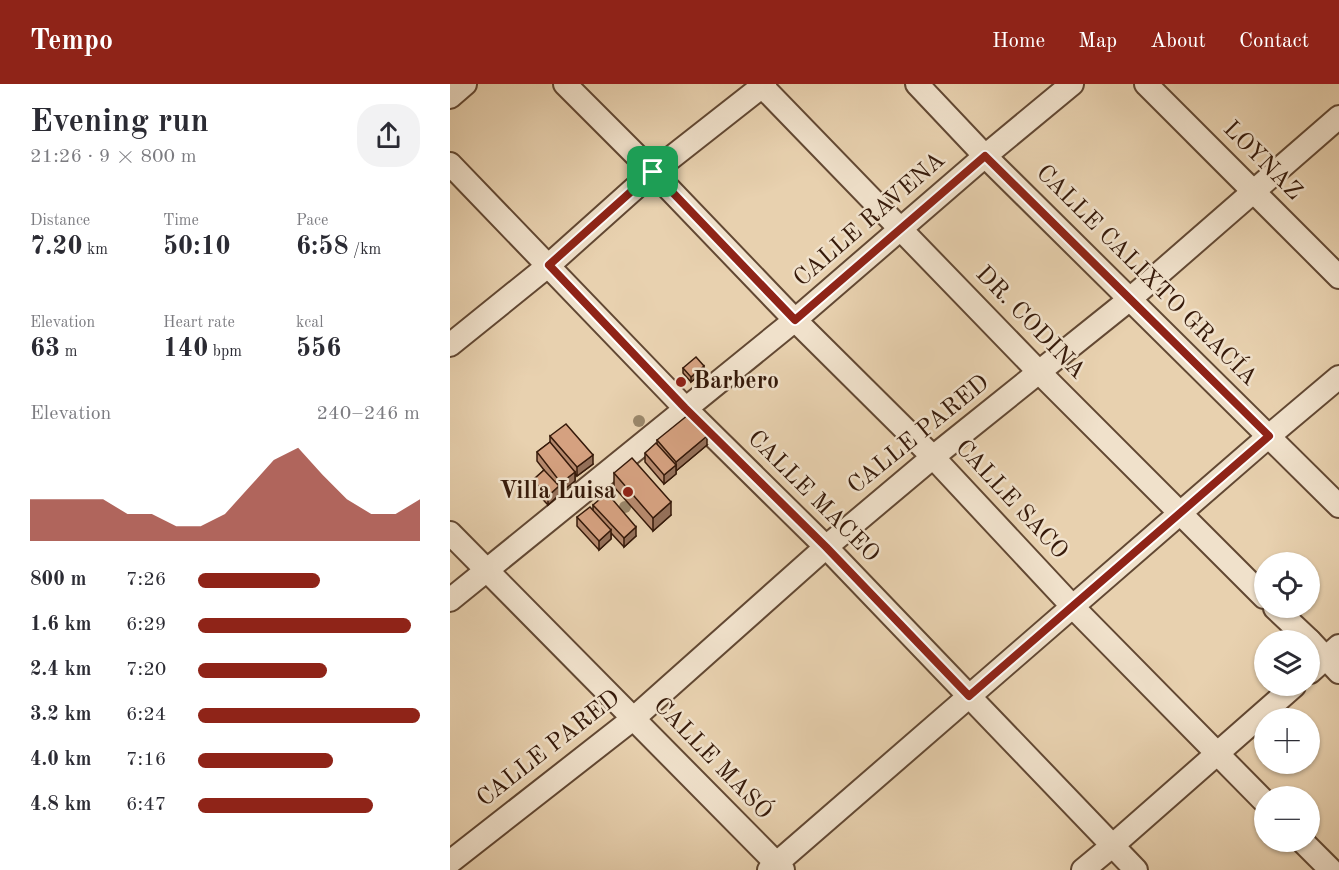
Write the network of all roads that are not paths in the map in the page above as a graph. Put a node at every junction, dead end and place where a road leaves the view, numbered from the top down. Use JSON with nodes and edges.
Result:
{"nodes":[{"id":1,"x":465,"y":84,"type":"edge"},
{"id":2,"x":565,"y":84,"type":"edge"},
{"id":3,"x":917,"y":84,"type":"edge"},
{"id":4,"x":1072,"y":84,"type":"edge"},
{"id":5,"x":1146,"y":84,"type":"edge"},
{"id":6,"x":762,"y":85,"type":"edge"},
{"id":7,"x":450,"y":97,"type":"edge"},
{"id":8,"x":1339,"y":117,"type":"edge"},
{"id":9,"x":985,"y":156,"type":"junction"},
{"id":10,"x":450,"y":164,"type":"edge"},
{"id":11,"x":653,"y":172,"type":"junction"},
{"id":12,"x":1253,"y":190,"type":"junction"},
{"id":13,"x":901,"y":230,"type":"junction"},
{"id":14,"x":549,"y":265,"type":"junction"},
{"id":15,"x":1339,"y":277,"type":"edge"},
{"id":16,"x":1130,"y":299,"type":"junction"},
{"id":17,"x":795,"y":320,"type":"junction"},
{"id":18,"x":450,"y":345,"type":"edge"},
{"id":19,"x":1039,"y":372,"type":"junction"},
{"id":20,"x":1339,"y":377,"type":"edge"},
{"id":21,"x":685,"y":408,"type":"junction"},
{"id":22,"x":1269,"y":436,"type":"junction"},
{"id":23,"x":933,"y":457,"type":"junction"},
{"id":24,"x":1339,"y":506,"type":"edge"},
{"id":25,"x":1181,"y":513,"type":"junction"},
{"id":26,"x":450,"y":533,"type":"edge"},
{"id":27,"x":826,"y":547,"type":"junction"},
{"id":28,"x":488,"y":570,"type":"junction"},
{"id":29,"x":1254,"y":587,"type":"edge"},
{"id":30,"x":450,"y":600,"type":"edge"},
{"id":31,"x":1073,"y":607,"type":"junction"},
{"id":32,"x":1285,"y":618,"type":"edge"},
{"id":33,"x":1298,"y":630,"type":"edge"},
{"id":34,"x":969,"y":696,"type":"junction"},
{"id":35,"x":1282,"y":696,"type":"edge"},
{"id":36,"x":634,"y":718,"type":"junction"},
{"id":37,"x":1217,"y":752,"type":"junction"},
{"id":38,"x":1254,"y":791,"type":"edge"},
{"id":39,"x":1112,"y":846,"type":"junction"},
{"id":40,"x":1313,"y":852,"type":"edge"},
{"id":41,"x":450,"y":862,"type":"edge"},
{"id":42,"x":776,"y":868,"type":"edge"},
{"id":43,"x":1083,"y":870,"type":"edge"},
{"id":44,"x":1136,"y":870,"type":"edge"},
{"id":45,"x":1331,"y":870,"type":"edge"}],
"edges":[{"from":1,"to":7,"type":"street"},
{"from":2,"to":11,"type":"street","name":"CALLE SACO"},
{"from":3,"to":9,"type":"street","name":"CALLE CALIXTO GRACÍA"},
{"from":4,"to":9,"type":"street","name":"CALLE RAVENA"},
{"from":5,"to":12,"type":"street","name":"LOYNAZ"},
{"from":6,"to":11,"type":"street"},
{"from":6,"to":13,"type":"street","name":"DR. CODINA"},
{"from":8,"to":12,"type":"street","name":"CALLE PARED"},
{"from":9,"to":13,"type":"street","name":"CALLE RAVENA"},
{"from":9,"to":16,"type":"street","name":"CALLE CALIXTO GRACÍA"},
{"from":10,"to":14,"type":"street","name":"CALLE MACEO"},
{"from":11,"to":14,"type":"street"},
{"from":11,"to":17,"type":"street","name":"CALLE SACO"},
{"from":12,"to":15,"type":"street","name":"LOYNAZ"},
{"from":12,"to":16,"type":"street","name":"CALLE PARED"},
{"from":13,"to":17,"type":"street","name":"CALLE RAVENA"},
{"from":13,"to":19,"type":"street","name":"DR. CODINA"},
{"from":14,"to":18,"type":"street"},
{"from":14,"to":21,"type":"street","name":"CALLE MACEO"},
{"from":16,"to":19,"type":"street","name":"CALLE PARED"},
{"from":16,"to":22,"type":"street","name":"CALLE CALIXTO GRACÍA"},
{"from":17,"to":21,"type":"street","name":"CALLE RAVENA"},
{"from":17,"to":23,"type":"street","name":"CALLE SACO"},
{"from":19,"to":23,"type":"street","name":"CALLE PARED"},
{"from":19,"to":25,"type":"street","name":"DR. CODINA"},
{"from":20,"to":22,"type":"street"},
{"from":21,"to":27,"type":"street","name":"CALLE MACEO"},
{"from":21,"to":28,"type":"street","name":"CALLE RAVENA"},
{"from":22,"to":24,"type":"street","name":"CALLE CALIXTO GRACÍA"},
{"from":22,"to":25,"type":"street"},
{"from":23,"to":27,"type":"street","name":"CALLE PARED"},
{"from":23,"to":31,"type":"street","name":"CALLE SACO"},
{"from":25,"to":29,"type":"street","name":"DR. CODINA"},
{"from":25,"to":31,"type":"street"},
{"from":26,"to":28,"type":"street","name":"CALLE MASÓ"},
{"from":27,"to":34,"type":"street","name":"CALLE MACEO"},
{"from":27,"to":36,"type":"street","name":"CALLE PARED"},
{"from":28,"to":30,"type":"street","name":"CALLE RAVENA"},
{"from":28,"to":36,"type":"street","name":"CALLE MASÓ"},
{"from":31,"to":34,"type":"street"},
{"from":31,"to":37,"type":"street","name":"CALLE SACO"},
{"from":32,"to":33,"type":"street"},
{"from":34,"to":39,"type":"street","name":"CALLE MACEO"},
{"from":34,"to":42,"type":"street"},
{"from":35,"to":37,"type":"street"},
{"from":36,"to":41,"type":"street","name":"CALLE PARED"},
{"from":36,"to":42,"type":"street","name":"CALLE MASÓ"},
{"from":37,"to":38,"type":"street","name":"CALLE SACO"},
{"from":37,"to":39,"type":"street"},
{"from":39,"to":43,"type":"street"},
{"from":39,"to":44,"type":"street","name":"CALLE MACEO"},
{"from":40,"to":45,"type":"street"}]}
